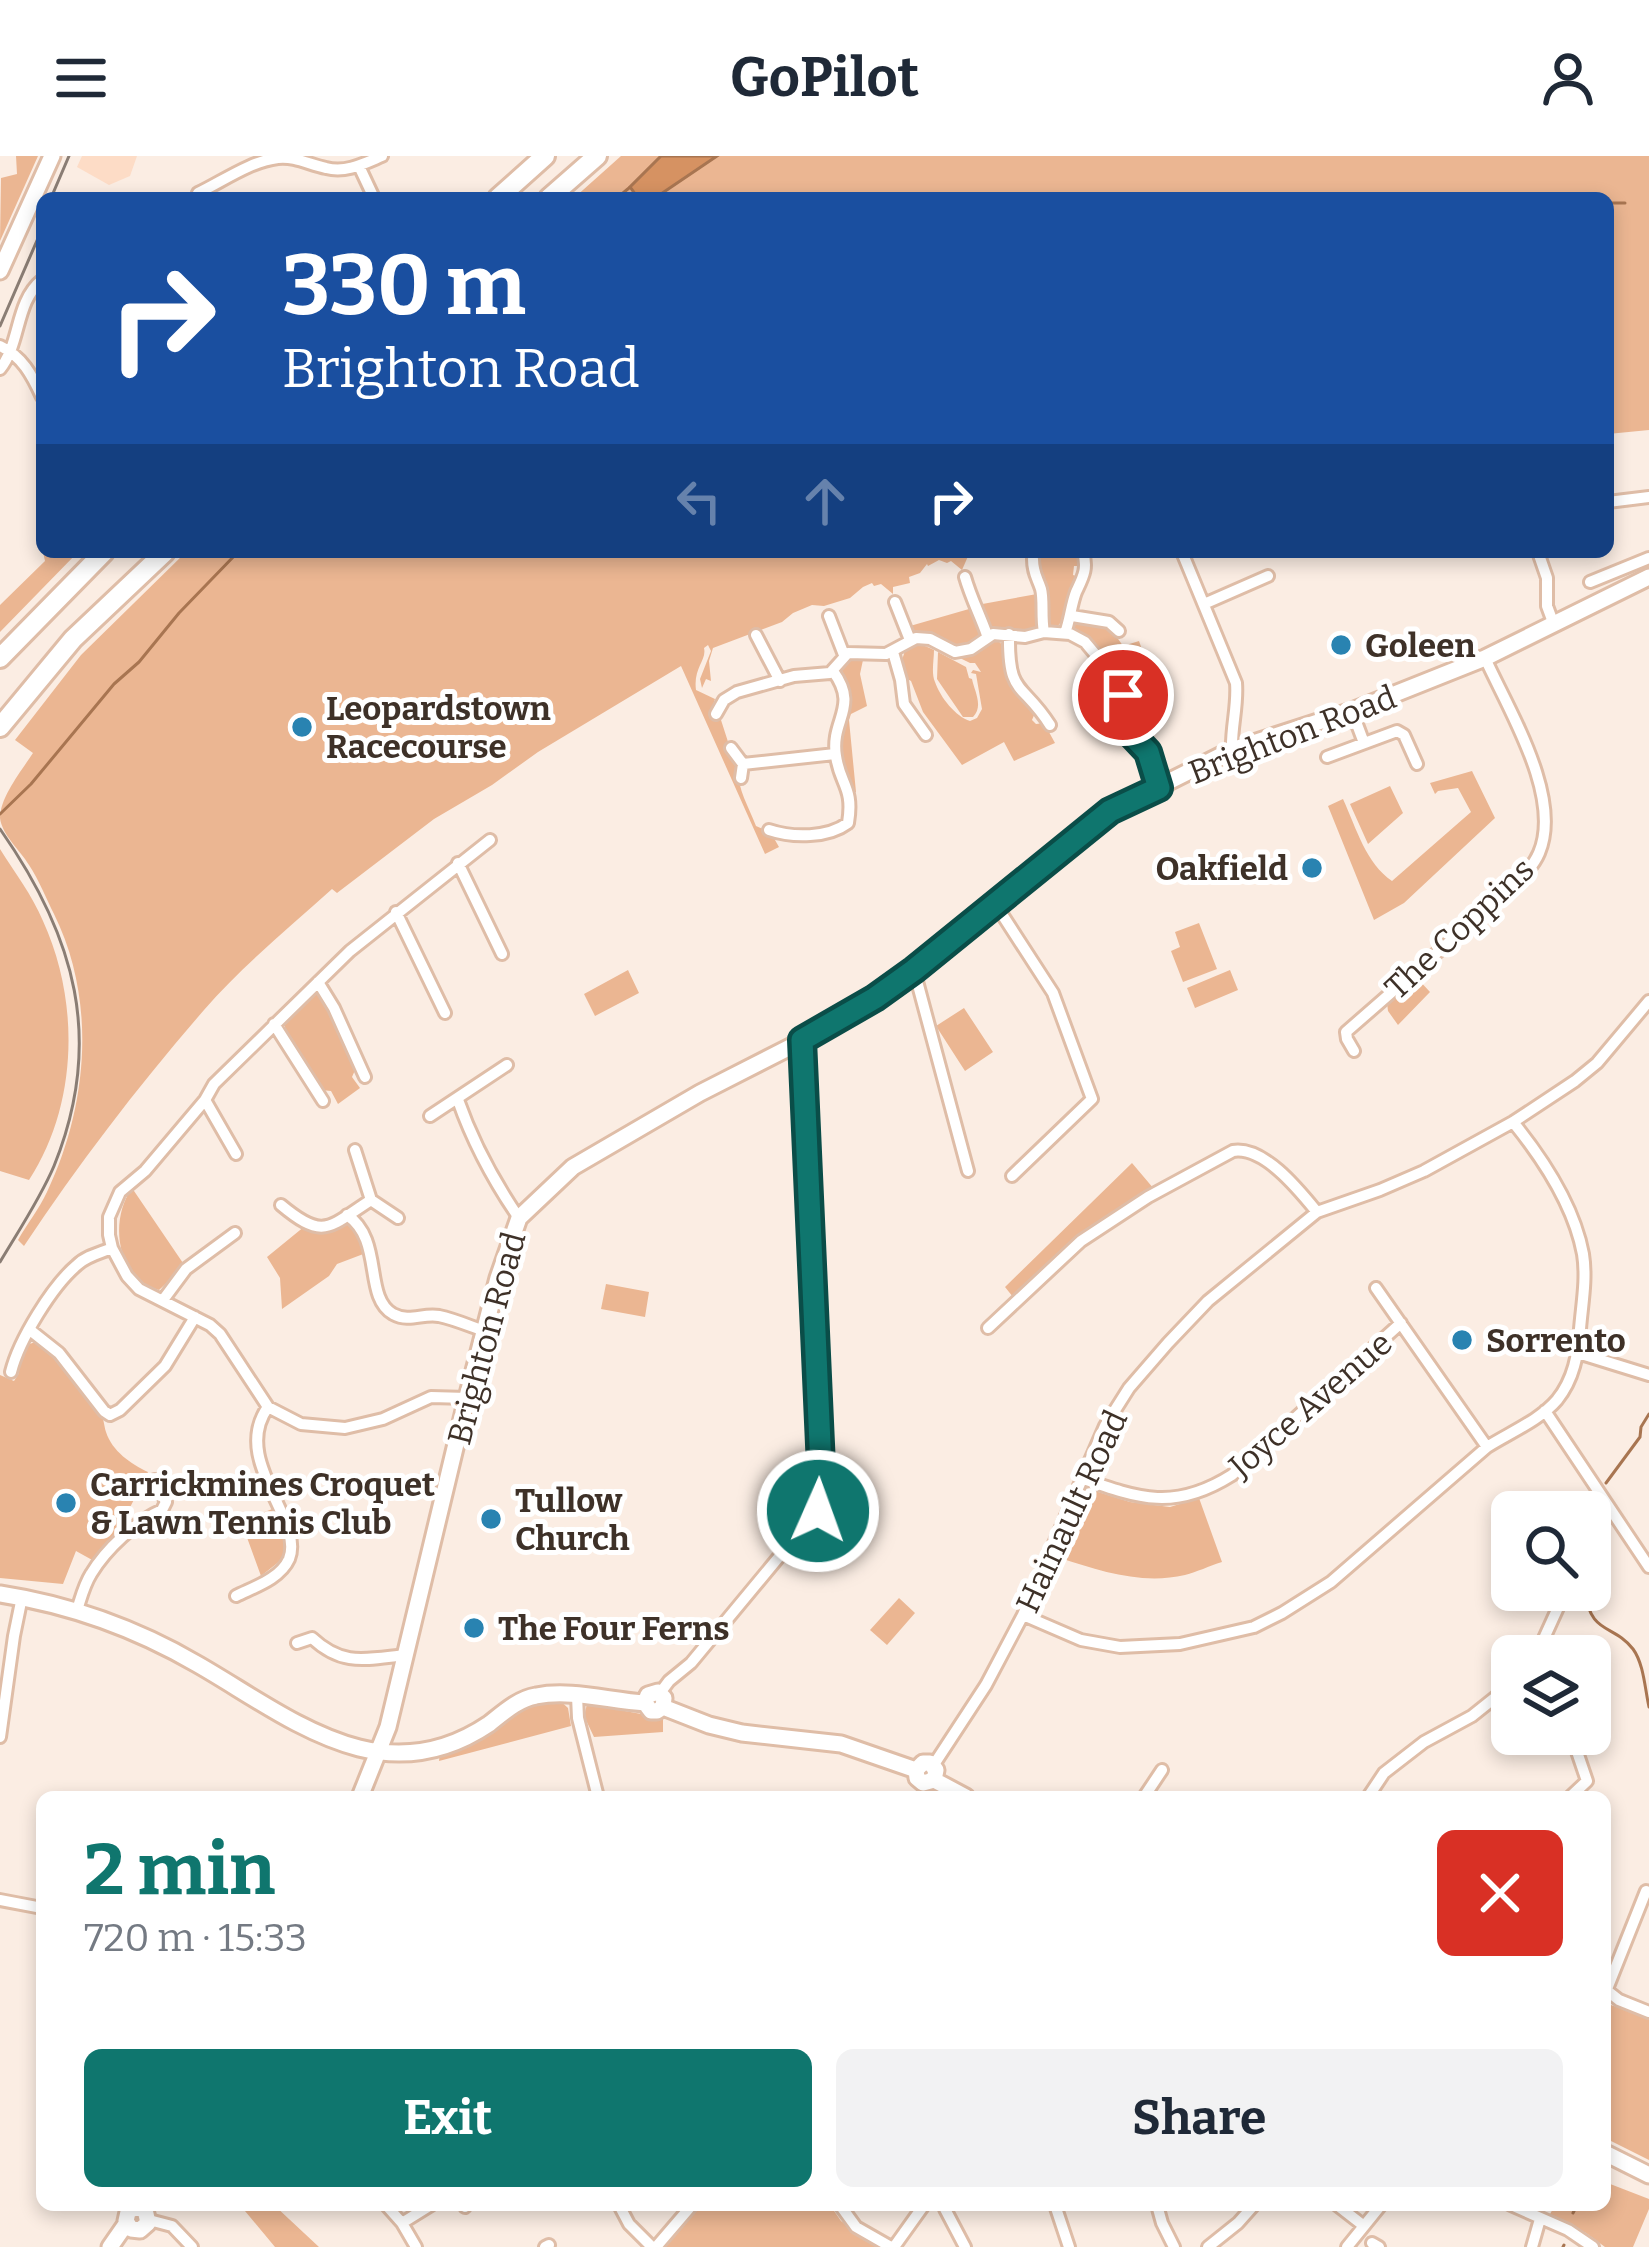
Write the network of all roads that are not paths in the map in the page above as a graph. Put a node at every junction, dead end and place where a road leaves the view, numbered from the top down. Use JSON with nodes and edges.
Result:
{"nodes":[{"id":1,"x":52,"y":156,"type":"edge"},
{"id":2,"x":382,"y":156,"type":"edge"},
{"id":3,"x":545,"y":156,"type":"edge"},
{"id":4,"x":597,"y":156,"type":"edge"},
{"id":5,"x":359,"y":166,"type":"junction"},
{"id":6,"x":200,"y":192,"type":"edge"},
{"id":7,"x":371,"y":192,"type":"edge"},
{"id":8,"x":505,"y":192,"type":"edge"},
{"id":9,"x":556,"y":192,"type":"edge"},
{"id":10,"x":0,"y":271,"type":"edge"},
{"id":11,"x":36,"y":286,"type":"edge"},
{"id":12,"x":6,"y":349,"type":"edge"},
{"id":13,"x":0,"y":369,"type":"edge"},
{"id":14,"x":36,"y":384,"type":"edge"},
{"id":15,"x":1649,"y":497,"type":"edge"},
{"id":16,"x":1614,"y":501,"type":"edge"},
{"id":17,"x":86,"y":558,"type":"edge"},
{"id":18,"x":98,"y":558,"type":"edge"},
{"id":19,"x":148,"y":558,"type":"edge"},
{"id":20,"x":159,"y":558,"type":"edge"},
{"id":21,"x":1085,"y":558,"type":"edge"},
{"id":22,"x":1185,"y":558,"type":"edge"},
{"id":23,"x":1540,"y":558,"type":"edge"},
{"id":24,"x":1649,"y":558,"type":"edge"},
{"id":25,"x":1033,"y":559,"type":"dead end"},
{"id":26,"x":1268,"y":575,"type":"dead end"},
{"id":27,"x":964,"y":577,"type":"dead end"},
{"id":28,"x":1649,"y":577,"type":"edge"},
{"id":29,"x":1589,"y":582,"type":"dead end"},
{"id":30,"x":895,"y":602,"type":"dead end"},
{"id":31,"x":1204,"y":604,"type":"junction"},
{"id":32,"x":829,"y":616,"type":"dead end"},
{"id":33,"x":1072,"y":616,"type":"junction"},
{"id":34,"x":1554,"y":625,"type":"junction"},
{"id":35,"x":1119,"y":631,"type":"dead end"},
{"id":36,"x":1044,"y":632,"type":"junction"},
{"id":37,"x":1065,"y":633,"type":"junction"},
{"id":38,"x":1009,"y":634,"type":"junction"},
{"id":39,"x":756,"y":635,"type":"dead end"},
{"id":40,"x":987,"y":635,"type":"junction"},
{"id":41,"x":910,"y":640,"type":"junction"},
{"id":42,"x":0,"y":645,"type":"edge"},
{"id":43,"x":893,"y":652,"type":"junction"},
{"id":44,"x":844,"y":655,"type":"junction"},
{"id":45,"x":0,"y":658,"type":"edge"},
{"id":46,"x":1485,"y":658,"type":"junction"},
{"id":47,"x":1135,"y":666,"type":"dead end"},
{"id":48,"x":833,"y":671,"type":"junction"},
{"id":49,"x":780,"y":681,"type":"junction"},
{"id":50,"x":1115,"y":699,"type":"junction"},
{"id":51,"x":0,"y":708,"type":"edge"},
{"id":52,"x":1352,"y":710,"type":"junction"},
{"id":53,"x":716,"y":714,"type":"dead end"},
{"id":54,"x":1050,"y":725,"type":"dead end"},
{"id":55,"x":0,"y":727,"type":"edge"},
{"id":56,"x":926,"y":735,"type":"dead end"},
{"id":57,"x":1364,"y":743,"type":"junction"},
{"id":58,"x":731,"y":748,"type":"dead end"},
{"id":59,"x":1232,"y":750,"type":"junction"},
{"id":60,"x":835,"y":754,"type":"junction"},
{"id":61,"x":1327,"y":757,"type":"dead end"},
{"id":62,"x":1417,"y":764,"type":"dead end"},
{"id":63,"x":1159,"y":788,"type":"junction"},
{"id":64,"x":769,"y":830,"type":"dead end"},
{"id":65,"x":490,"y":840,"type":"dead end"},
{"id":66,"x":458,"y":863,"type":"junction"},
{"id":67,"x":996,"y":904,"type":"junction"},
{"id":68,"x":396,"y":912,"type":"junction"},
{"id":69,"x":502,"y":954,"type":"dead end"},
{"id":70,"x":914,"y":970,"type":"junction"},
{"id":71,"x":318,"y":982,"type":"junction"},
{"id":72,"x":1649,"y":1001,"type":"edge"},
{"id":73,"x":445,"y":1013,"type":"dead end"},
{"id":74,"x":274,"y":1024,"type":"junction"},
{"id":75,"x":802,"y":1040,"type":"junction"},
{"id":76,"x":1354,"y":1051,"type":"dead end"},
{"id":77,"x":507,"y":1065,"type":"dead end"},
{"id":78,"x":365,"y":1077,"type":"dead end"},
{"id":79,"x":205,"y":1100,"type":"junction"},
{"id":80,"x":458,"y":1100,"type":"junction"},
{"id":81,"x":323,"y":1101,"type":"dead end"},
{"id":82,"x":430,"y":1116,"type":"dead end"},
{"id":83,"x":1513,"y":1122,"type":"junction"},
{"id":84,"x":355,"y":1150,"type":"dead end"},
{"id":85,"x":236,"y":1154,"type":"dead end"},
{"id":86,"x":968,"y":1171,"type":"dead end"},
{"id":87,"x":1012,"y":1175,"type":"dead end"},
{"id":88,"x":371,"y":1200,"type":"junction"},
{"id":89,"x":281,"y":1205,"type":"dead end"},
{"id":90,"x":1317,"y":1212,"type":"junction"},
{"id":91,"x":347,"y":1215,"type":"junction"},
{"id":92,"x":398,"y":1217,"type":"dead end"},
{"id":93,"x":519,"y":1217,"type":"junction"},
{"id":94,"x":235,"y":1233,"type":"dead end"},
{"id":95,"x":112,"y":1248,"type":"junction"},
{"id":96,"x":1376,"y":1288,"type":"dead end"},
{"id":97,"x":164,"y":1300,"type":"junction"},
{"id":98,"x":195,"y":1317,"type":"junction"},
{"id":99,"x":1401,"y":1323,"type":"junction"},
{"id":100,"x":988,"y":1328,"type":"dead end"},
{"id":101,"x":30,"y":1330,"type":"junction"},
{"id":102,"x":484,"y":1331,"type":"junction"},
{"id":103,"x":1578,"y":1353,"type":"junction"},
{"id":104,"x":11,"y":1372,"type":"dead end"},
{"id":105,"x":1649,"y":1375,"type":"edge"},
{"id":106,"x":467,"y":1397,"type":"junction"},
{"id":107,"x":268,"y":1407,"type":"junction"},
{"id":108,"x":1545,"y":1411,"type":"junction"},
{"id":109,"x":1487,"y":1447,"type":"junction"},
{"id":110,"x":1081,"y":1478,"type":"junction"},
{"id":111,"x":155,"y":1480,"type":"dead end"},
{"id":112,"x":1649,"y":1567,"type":"edge"},
{"id":113,"x":0,"y":1594,"type":"edge"},
{"id":114,"x":236,"y":1596,"type":"dead end"},
{"id":115,"x":22,"y":1597,"type":"junction"},
{"id":116,"x":77,"y":1610,"type":"junction"},
{"id":117,"x":1023,"y":1615,"type":"junction"},
{"id":118,"x":297,"y":1642,"type":"dead end"},
{"id":119,"x":406,"y":1655,"type":"junction"},
{"id":120,"x":577,"y":1696,"type":"junction"},
{"id":121,"x":656,"y":1701,"type":"junction"},
{"id":122,"x":1491,"y":1701,"type":"edge"},
{"id":123,"x":0,"y":1737,"type":"edge"},
{"id":124,"x":380,"y":1751,"type":"junction"},
{"id":125,"x":1579,"y":1755,"type":"edge"},
{"id":126,"x":1162,"y":1771,"type":"dead end"},
{"id":127,"x":928,"y":1772,"type":"junction"},
{"id":128,"x":363,"y":1791,"type":"edge"},
{"id":129,"x":596,"y":1791,"type":"edge"},
{"id":130,"x":957,"y":1791,"type":"edge"},
{"id":131,"x":1148,"y":1791,"type":"edge"},
{"id":132,"x":1372,"y":1791,"type":"edge"},
{"id":133,"x":1577,"y":1791,"type":"edge"},
{"id":134,"x":1646,"y":1891,"type":"edge"},
{"id":135,"x":0,"y":1900,"type":"edge"},
{"id":136,"x":36,"y":1907,"type":"edge"},
{"id":137,"x":1611,"y":1977,"type":"edge"},
{"id":138,"x":1611,"y":1993,"type":"edge"},
{"id":139,"x":1649,"y":2012,"type":"edge"},
{"id":140,"x":1611,"y":2156,"type":"edge"},
{"id":141,"x":1649,"y":2175,"type":"edge"},
{"id":142,"x":391,"y":2211,"type":"edge"},
{"id":143,"x":421,"y":2211,"type":"edge"},
{"id":144,"x":622,"y":2211,"type":"edge"},
{"id":145,"x":687,"y":2211,"type":"edge"},
{"id":146,"x":844,"y":2211,"type":"edge"},
{"id":147,"x":920,"y":2211,"type":"edge"},
{"id":148,"x":946,"y":2211,"type":"edge"},
{"id":149,"x":1057,"y":2211,"type":"edge"},
{"id":150,"x":1159,"y":2211,"type":"edge"},
{"id":151,"x":1249,"y":2211,"type":"edge"},
{"id":152,"x":1345,"y":2211,"type":"edge"},
{"id":153,"x":1376,"y":2211,"type":"edge"},
{"id":154,"x":1524,"y":2211,"type":"edge"},
{"id":155,"x":1540,"y":2218,"type":"junction"},
{"id":156,"x":133,"y":2221,"type":"edge"},
{"id":157,"x":402,"y":2223,"type":"junction"},
{"id":158,"x":1364,"y":2226,"type":"junction"},
{"id":159,"x":192,"y":2247,"type":"edge"},
{"id":160,"x":416,"y":2247,"type":"edge"},
{"id":161,"x":654,"y":2247,"type":"edge"},
{"id":162,"x":893,"y":2247,"type":"edge"},
{"id":163,"x":965,"y":2247,"type":"edge"},
{"id":164,"x":1069,"y":2247,"type":"edge"},
{"id":165,"x":1174,"y":2247,"type":"edge"},
{"id":166,"x":1208,"y":2247,"type":"edge"},
{"id":167,"x":1346,"y":2247,"type":"edge"},
{"id":168,"x":1532,"y":2247,"type":"edge"},
{"id":169,"x":1593,"y":2247,"type":"edge"}],
"edges":[{"from":1,"to":10,"type":"street"},
{"from":2,"to":5,"type":"street"},
{"from":3,"to":8,"type":"highway"},
{"from":4,"to":9,"type":"highway"},
{"from":5,"to":6,"type":"street"},
{"from":5,"to":7,"type":"street"},
{"from":11,"to":12,"type":"street"},
{"from":12,"to":13,"type":"street"},
{"from":12,"to":14,"type":"street"},
{"from":15,"to":16,"type":"street"},
{"from":17,"to":42,"type":"highway"},
{"from":18,"to":45,"type":"highway"},
{"from":19,"to":51,"type":"highway"},
{"from":20,"to":55,"type":"highway"},
{"from":21,"to":33,"type":"street"},
{"from":22,"to":31,"type":"street"},
{"from":23,"to":34,"type":"street"},
{"from":24,"to":29,"type":"street"},
{"from":25,"to":36,"type":"street"},
{"from":26,"to":31,"type":"street"},
{"from":27,"to":40,"type":"street"},
{"from":28,"to":34,"type":"street","name":"Brighton Road"},
{"from":30,"to":41,"type":"street"},
{"from":31,"to":59,"type":"street"},
{"from":32,"to":44,"type":"street"},
{"from":33,"to":35,"type":"street"},
{"from":33,"to":37,"type":"street"},
{"from":34,"to":46,"type":"street","name":"Brighton Road"},
{"from":36,"to":37,"type":"street"},
{"from":36,"to":38,"type":"street"},
{"from":37,"to":50,"type":"street"},
{"from":38,"to":40,"type":"street"},
{"from":38,"to":54,"type":"street"},
{"from":39,"to":49,"type":"street"},
{"from":40,"to":41,"type":"street"},
{"from":41,"to":43,"type":"street"},
{"from":43,"to":44,"type":"street"},
{"from":43,"to":56,"type":"street"},
{"from":44,"to":48,"type":"street"},
{"from":46,"to":52,"type":"street","name":"Brighton Road"},
{"from":46,"to":76,"type":"street","name":"The Coppins"},
{"from":47,"to":50,"type":"street"},
{"from":48,"to":49,"type":"street"},
{"from":48,"to":60,"type":"street"},
{"from":49,"to":53,"type":"street"},
{"from":50,"to":63,"type":"street"},
{"from":52,"to":57,"type":"street"},
{"from":52,"to":59,"type":"street","name":"Brighton Road"},
{"from":57,"to":61,"type":"street"},
{"from":57,"to":62,"type":"street"},
{"from":58,"to":60,"type":"street"},
{"from":59,"to":63,"type":"street","name":"Brighton Road"},
{"from":60,"to":64,"type":"street"},
{"from":63,"to":67,"type":"street","name":"Brighton Road"},
{"from":65,"to":66,"type":"street"},
{"from":66,"to":68,"type":"street"},
{"from":66,"to":69,"type":"street"},
{"from":67,"to":70,"type":"street","name":"Brighton Road"},
{"from":67,"to":87,"type":"street"},
{"from":68,"to":71,"type":"street"},
{"from":68,"to":73,"type":"street"},
{"from":70,"to":75,"type":"street","name":"Brighton Road"},
{"from":70,"to":86,"type":"street"},
{"from":71,"to":74,"type":"street"},
{"from":71,"to":78,"type":"street"},
{"from":72,"to":83,"type":"street","name":"Hainault Road"},
{"from":74,"to":79,"type":"street"},
{"from":74,"to":81,"type":"street"},
{"from":75,"to":93,"type":"street","name":"Brighton Road"},
{"from":75,"to":121,"type":"street"},
{"from":77,"to":80,"type":"street"},
{"from":79,"to":85,"type":"street"},
{"from":79,"to":95,"type":"street"},
{"from":80,"to":82,"type":"street"},
{"from":80,"to":93,"type":"street"},
{"from":83,"to":90,"type":"street","name":"Hainault Road"},
{"from":83,"to":103,"type":"street"},
{"from":84,"to":88,"type":"street"},
{"from":88,"to":91,"type":"street"},
{"from":88,"to":92,"type":"street"},
{"from":89,"to":91,"type":"street"},
{"from":90,"to":100,"type":"street"},
{"from":90,"to":110,"type":"street","name":"Hainault Road"},
{"from":91,"to":102,"type":"street"},
{"from":93,"to":102,"type":"street","name":"Brighton Road"},
{"from":94,"to":97,"type":"street"},
{"from":95,"to":97,"type":"street"},
{"from":95,"to":101,"type":"street"},
{"from":96,"to":99,"type":"street"},
{"from":97,"to":98,"type":"street"},
{"from":98,"to":101,"type":"street"},
{"from":98,"to":107,"type":"street"},
{"from":99,"to":109,"type":"street"},
{"from":99,"to":110,"type":"street","name":"Joyce Avenue"},
{"from":101,"to":104,"type":"street"},
{"from":102,"to":106,"type":"street","name":"Brighton Road"},
{"from":103,"to":105,"type":"street"},
{"from":103,"to":108,"type":"street"},
{"from":106,"to":107,"type":"street"},
{"from":106,"to":119,"type":"street","name":"Brighton Road"},
{"from":107,"to":114,"type":"street"},
{"from":108,"to":109,"type":"street"},
{"from":108,"to":112,"type":"street"},
{"from":109,"to":117,"type":"street"},
{"from":110,"to":117,"type":"street","name":"Hainault Road"},
{"from":111,"to":116,"type":"street"},
{"from":113,"to":115,"type":"street"},
{"from":115,"to":116,"type":"street"},
{"from":115,"to":123,"type":"street"},
{"from":116,"to":124,"type":"street"},
{"from":117,"to":127,"type":"street","name":"Hainault Road"},
{"from":118,"to":119,"type":"street"},
{"from":119,"to":124,"type":"street","name":"Brighton Road"},
{"from":120,"to":121,"type":"street"},
{"from":120,"to":124,"type":"street"},
{"from":120,"to":129,"type":"street"},
{"from":121,"to":127,"type":"street"},
{"from":122,"to":132,"type":"street"},
{"from":124,"to":128,"type":"street","name":"Brighton Road"},
{"from":125,"to":133,"type":"street"},
{"from":126,"to":131,"type":"street"},
{"from":127,"to":130,"type":"street"},
{"from":134,"to":137,"type":"street"},
{"from":135,"to":136,"type":"street"},
{"from":138,"to":139,"type":"street"},
{"from":140,"to":141,"type":"street"},
{"from":142,"to":157,"type":"street"},
{"from":143,"to":157,"type":"street"},
{"from":144,"to":161,"type":"street"},
{"from":145,"to":161,"type":"street"},
{"from":146,"to":162,"type":"street"},
{"from":147,"to":162,"type":"street"},
{"from":148,"to":163,"type":"street"},
{"from":149,"to":164,"type":"street"},
{"from":150,"to":165,"type":"street"},
{"from":151,"to":166,"type":"street"},
{"from":152,"to":158,"type":"street"},
{"from":153,"to":158,"type":"street"},
{"from":154,"to":155,"type":"street"},
{"from":155,"to":168,"type":"street"},
{"from":155,"to":169,"type":"street"},
{"from":156,"to":159,"type":"street"},
{"from":157,"to":160,"type":"street"},
{"from":158,"to":167,"type":"street"}]}
